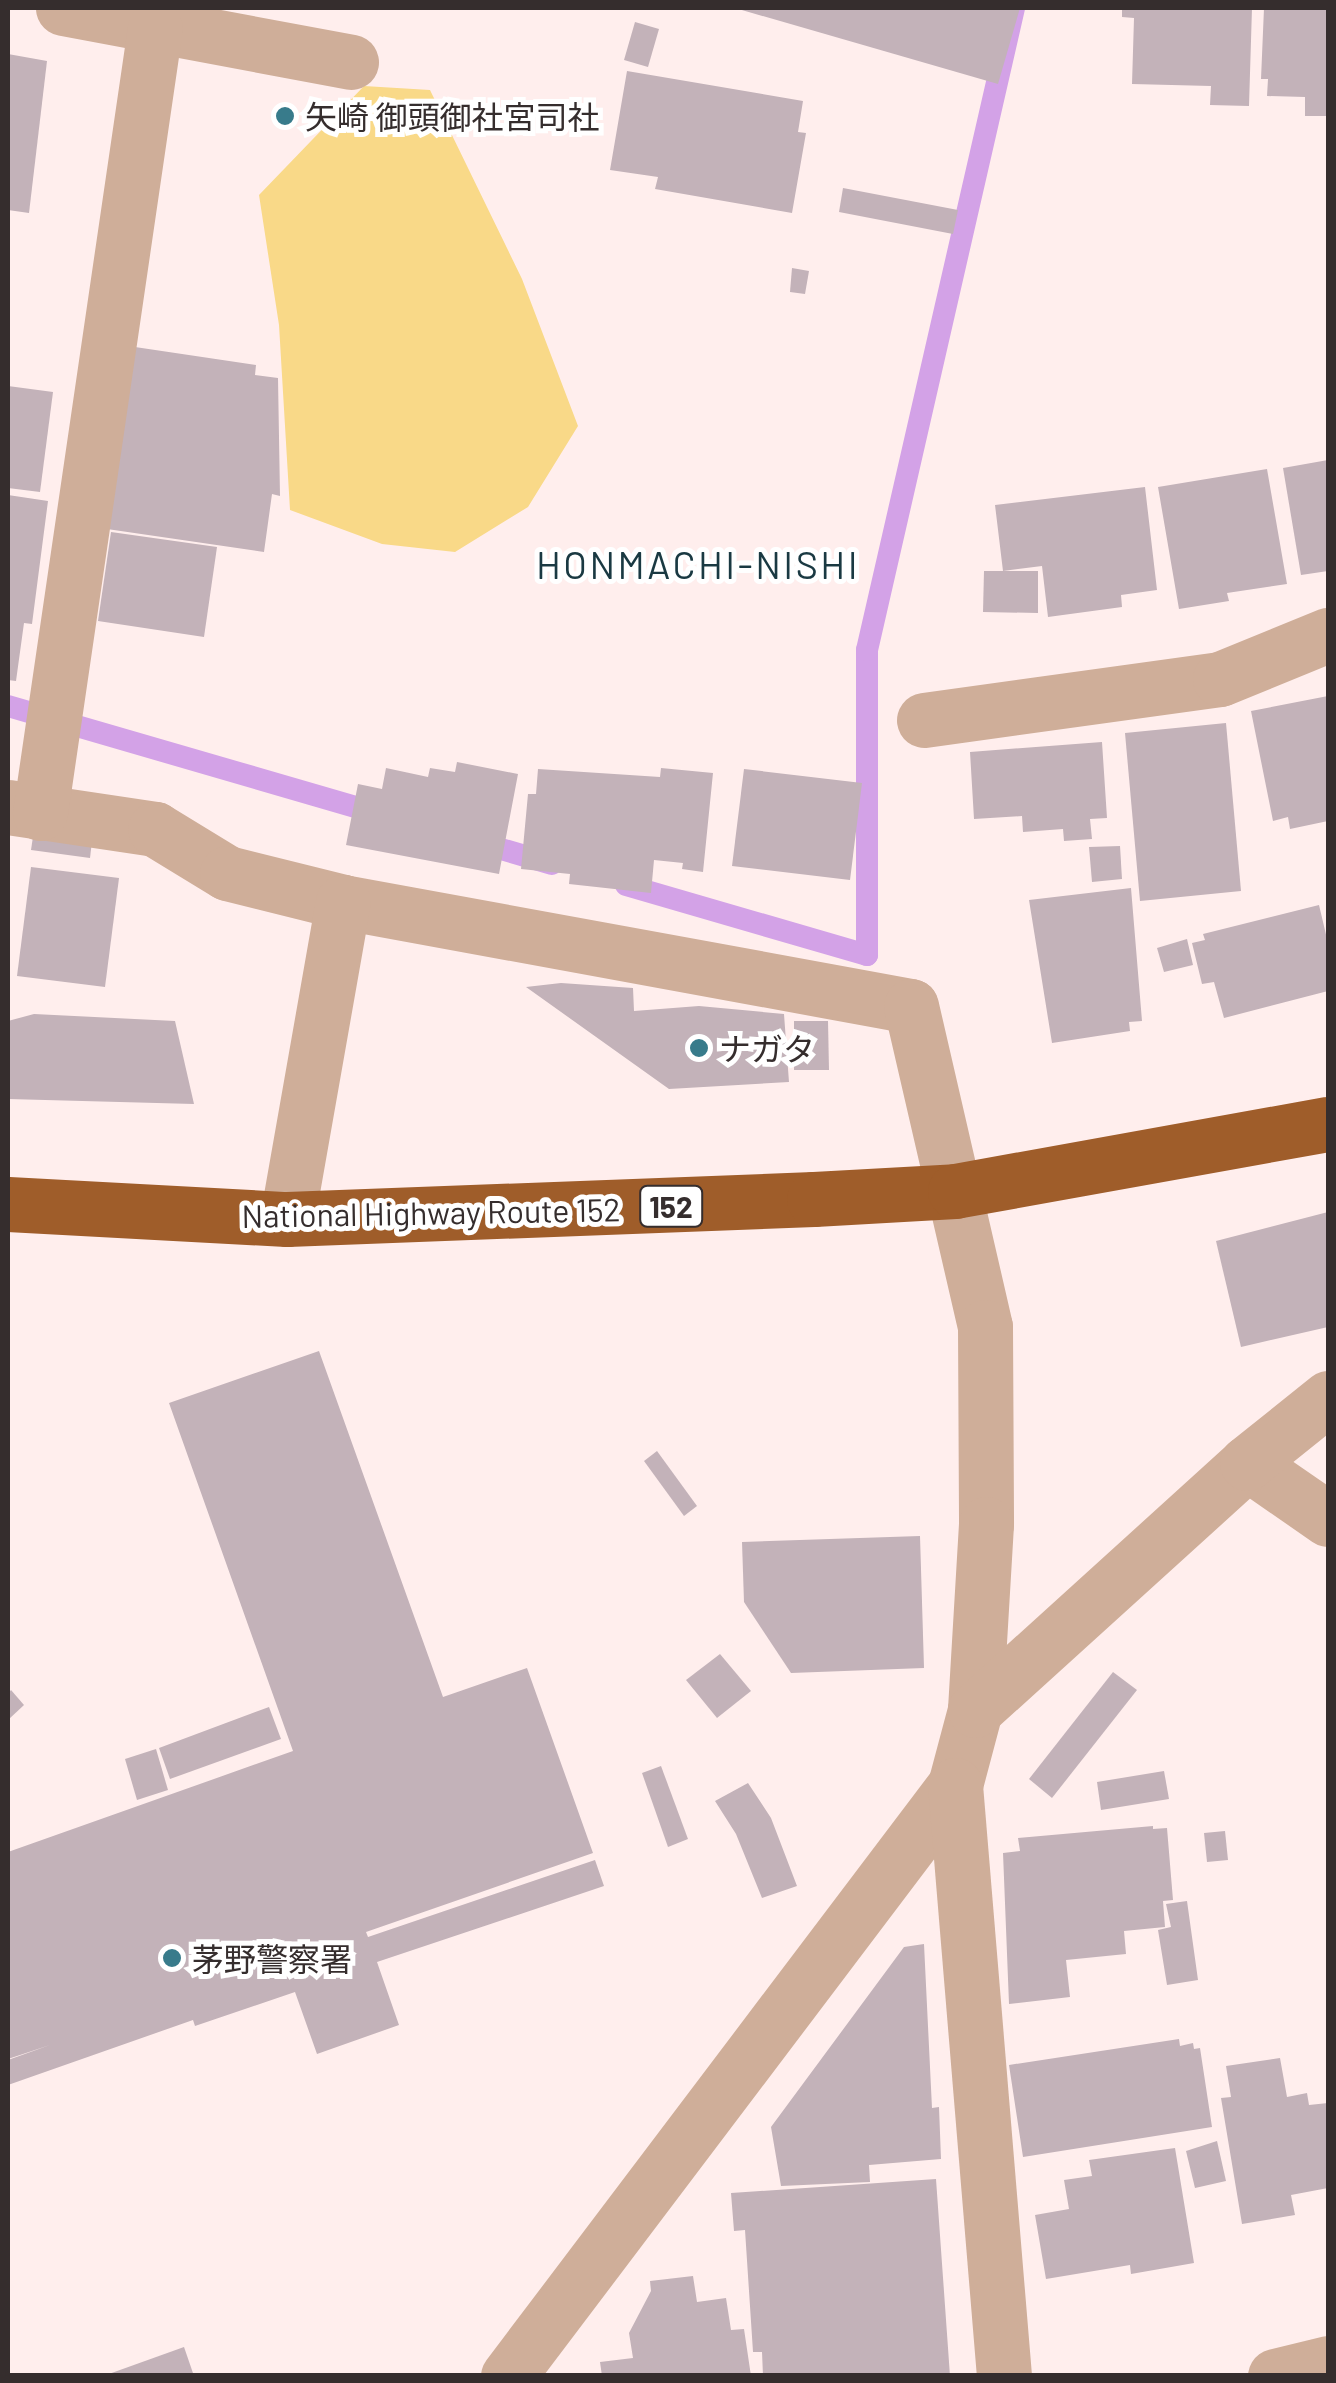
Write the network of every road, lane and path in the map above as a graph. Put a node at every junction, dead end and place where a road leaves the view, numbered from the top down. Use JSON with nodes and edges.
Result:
{"nodes":[{"id":1,"x":62,"y":8,"type":"edge"},
{"id":2,"x":155,"y":28,"type":"junction"},
{"id":3,"x":351,"y":62,"type":"dead end"},
{"id":4,"x":1328,"y":634,"type":"edge"},
{"id":5,"x":924,"y":720,"type":"dead end"},
{"id":6,"x":24,"y":810,"type":"edge"},
{"id":7,"x":343,"y":902,"type":"junction"},
{"id":8,"x":1328,"y":1124,"type":"edge"},
{"id":9,"x":955,"y":1190,"type":"junction"},
{"id":10,"x":8,"y":1204,"type":"edge"},
{"id":11,"x":287,"y":1219,"type":"junction"},
{"id":12,"x":1328,"y":1398,"type":"edge"},
{"id":13,"x":1247,"y":1463,"type":"junction"},
{"id":14,"x":1328,"y":1519,"type":"edge"},
{"id":15,"x":975,"y":1710,"type":"junction"},
{"id":16,"x":955,"y":1786,"type":"junction"},
{"id":17,"x":1328,"y":2363,"type":"edge"},
{"id":18,"x":508,"y":2376,"type":"edge"},
{"id":19,"x":1004,"y":2376,"type":"edge"},
{"id":20,"x":1275,"y":2376,"type":"edge"}],
"edges":[{"from":1,"to":2,"type":"street"},
{"from":2,"to":3,"type":"street"},
{"from":2,"to":6,"type":"street"},
{"from":4,"to":5,"type":"street"},
{"from":6,"to":7,"type":"street"},
{"from":7,"to":9,"type":"street"},
{"from":7,"to":11,"type":"street"},
{"from":8,"to":9,"type":"highway","name":"National Highway Route 152","number":"152"},
{"from":9,"to":11,"type":"highway","name":"National Highway Route 152","number":"152"},
{"from":9,"to":15,"type":"street"},
{"from":10,"to":11,"type":"highway","name":"National Highway Route 152","number":"152"},
{"from":12,"to":13,"type":"street"},
{"from":13,"to":14,"type":"street"},
{"from":13,"to":15,"type":"street"},
{"from":15,"to":16,"type":"street"},
{"from":16,"to":18,"type":"street"},
{"from":16,"to":19,"type":"street"},
{"from":17,"to":20,"type":"street"}]}
